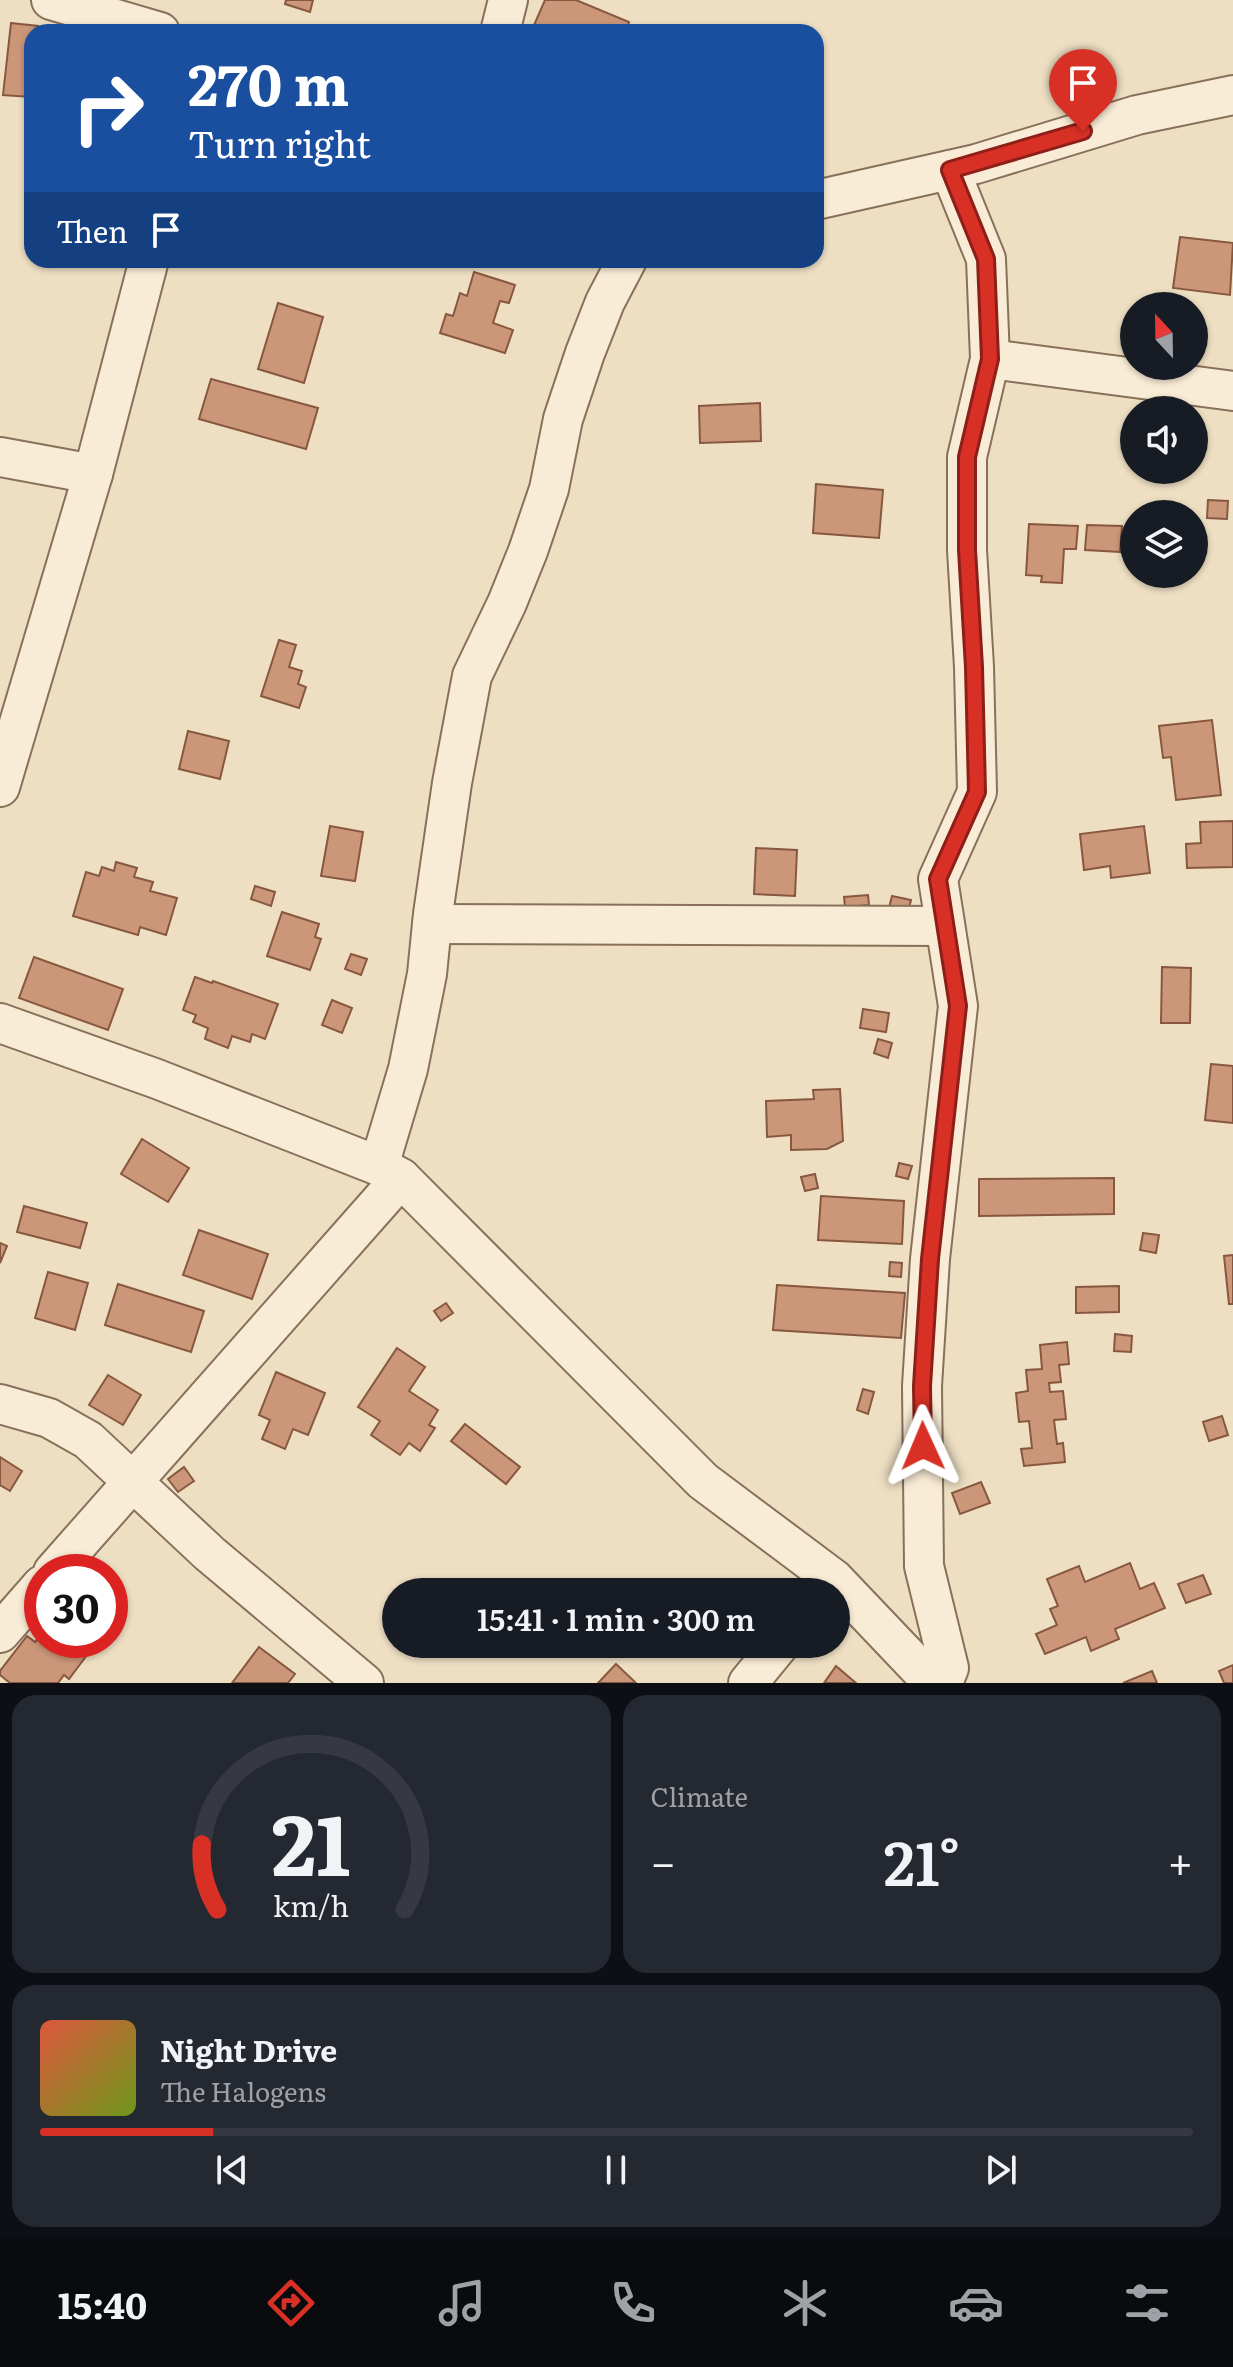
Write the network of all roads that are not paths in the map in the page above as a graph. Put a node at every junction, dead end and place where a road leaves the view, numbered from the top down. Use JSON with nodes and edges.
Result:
{"nodes":[{"id":1,"x":51,"y":0,"type":"edge"},
{"id":2,"x":508,"y":0,"type":"edge"},
{"id":3,"x":133,"y":24,"type":"edge"},
{"id":4,"x":502,"y":24,"type":"edge"},
{"id":5,"x":1233,"y":95,"type":"edge"},
{"id":6,"x":950,"y":170,"type":"junction"},
{"id":7,"x":824,"y":198,"type":"edge"},
{"id":8,"x":147,"y":268,"type":"edge"},
{"id":9,"x":623,"y":268,"type":"edge"},
{"id":10,"x":990,"y":359,"type":"junction"},
{"id":11,"x":1233,"y":391,"type":"edge"},
{"id":12,"x":0,"y":457,"type":"edge"},
{"id":13,"x":93,"y":474,"type":"junction"},
{"id":14,"x":0,"y":787,"type":"edge"},
{"id":15,"x":432,"y":924,"type":"junction"},
{"id":16,"x":945,"y":926,"type":"junction"},
{"id":17,"x":0,"y":1023,"type":"edge"},
{"id":18,"x":390,"y":1172,"type":"junction"},
{"id":19,"x":0,"y":1404,"type":"edge"},
{"id":20,"x":133,"y":1480,"type":"junction"},
{"id":21,"x":69,"y":1554,"type":"edge"},
{"id":22,"x":818,"y":1578,"type":"edge"},
{"id":23,"x":24,"y":1606,"type":"edge"},
{"id":24,"x":850,"y":1606,"type":"edge"},
{"id":25,"x":0,"y":1633,"type":"edge"},
{"id":26,"x":769,"y":1658,"type":"edge"},
{"id":27,"x":364,"y":1683,"type":"edge"},
{"id":28,"x":748,"y":1683,"type":"edge"},
{"id":29,"x":933,"y":1683,"type":"edge"},
{"id":30,"x":943,"y":1683,"type":"edge"}],
"edges":[{"from":1,"to":3,"type":"street"},
{"from":2,"to":4,"type":"street"},
{"from":5,"to":6,"type":"street"},
{"from":6,"to":7,"type":"street"},
{"from":6,"to":10,"type":"street"},
{"from":8,"to":13,"type":"street"},
{"from":9,"to":15,"type":"street"},
{"from":10,"to":11,"type":"street"},
{"from":10,"to":16,"type":"street"},
{"from":12,"to":13,"type":"street"},
{"from":13,"to":14,"type":"street"},
{"from":15,"to":16,"type":"street"},
{"from":15,"to":18,"type":"street"},
{"from":16,"to":30,"type":"street"},
{"from":17,"to":18,"type":"street"},
{"from":18,"to":20,"type":"street"},
{"from":18,"to":22,"type":"street"},
{"from":19,"to":20,"type":"street"},
{"from":20,"to":21,"type":"street"},
{"from":20,"to":27,"type":"street"},
{"from":23,"to":25,"type":"street"},
{"from":24,"to":29,"type":"street"},
{"from":26,"to":28,"type":"street"}]}
